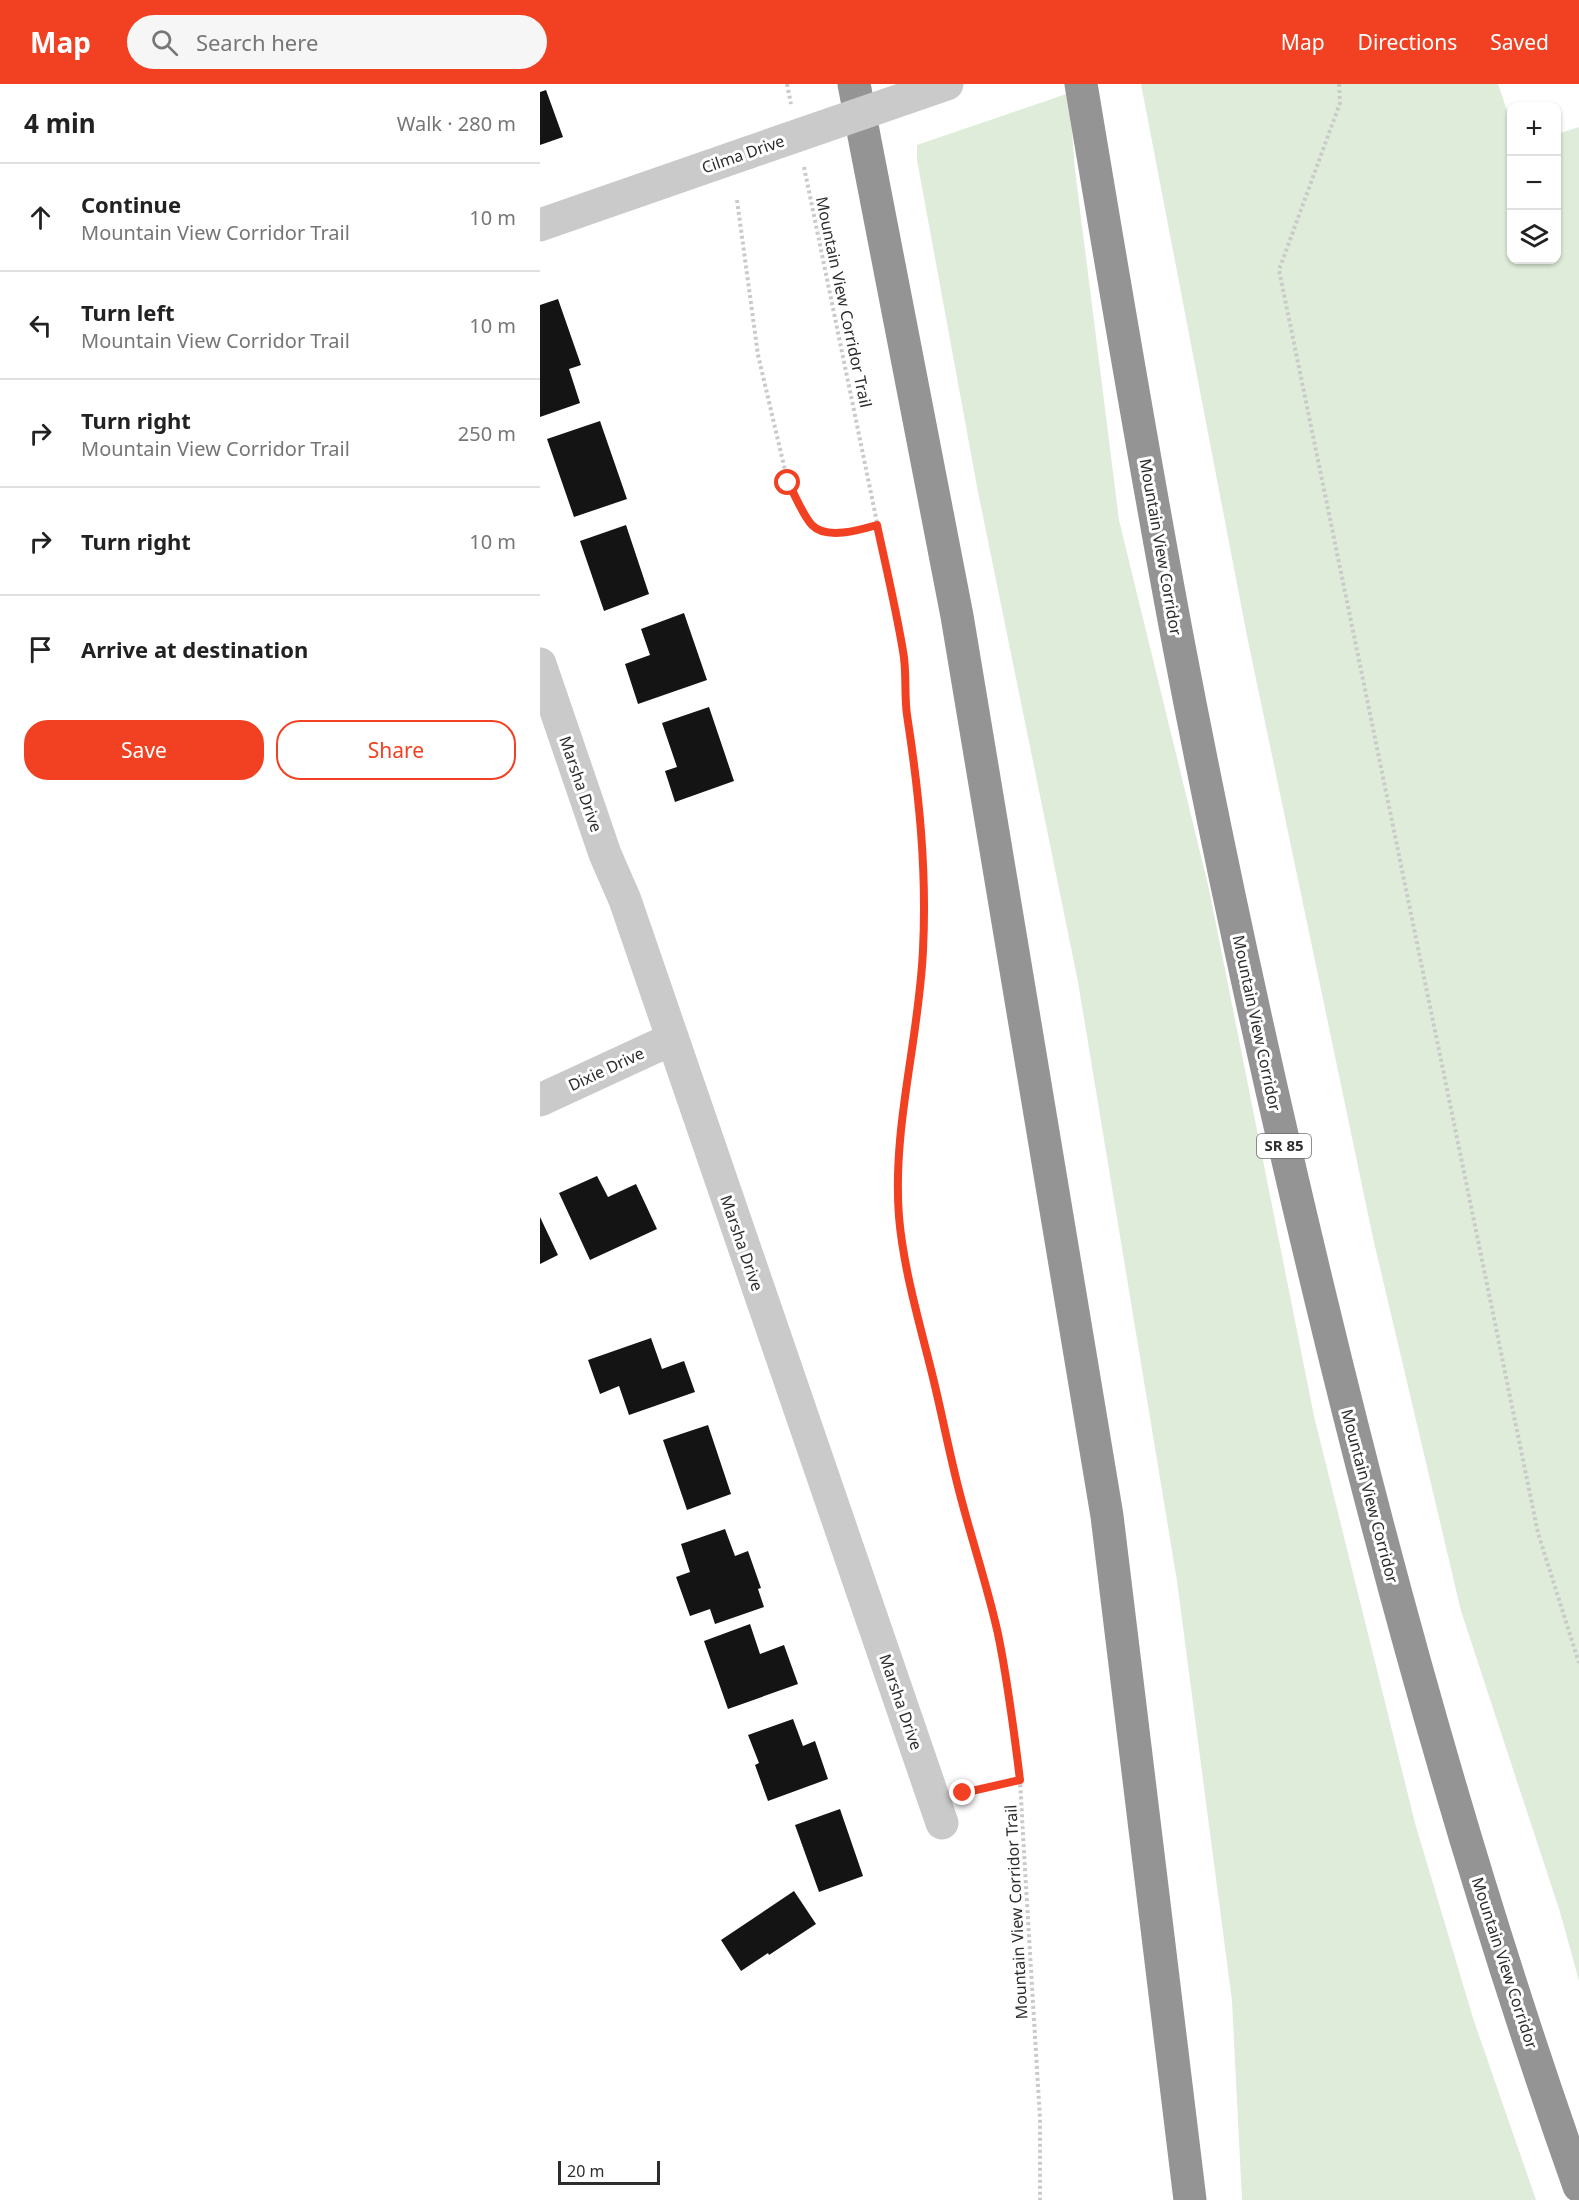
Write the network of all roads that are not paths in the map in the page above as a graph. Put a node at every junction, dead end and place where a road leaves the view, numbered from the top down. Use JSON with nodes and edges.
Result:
{"nodes":[{"id":1,"x":854,"y":84,"type":"edge"},
{"id":2,"x":947,"y":84,"type":"edge"},
{"id":3,"x":1081,"y":84,"type":"edge"},
{"id":4,"x":540,"y":225,"type":"edge"},
{"id":5,"x":540,"y":664,"type":"edge"},
{"id":6,"x":672,"y":1039,"type":"junction"},
{"id":7,"x":540,"y":1100,"type":"edge"},
{"id":8,"x":942,"y":1823,"type":"dead end"},
{"id":9,"x":1579,"y":2186,"type":"edge"},
{"id":10,"x":1190,"y":2200,"type":"edge"}],
"edges":[{"from":1,"to":10,"type":"highway"},
{"from":2,"to":4,"type":"street","name":"Cilma Drive","bridge":true},
{"from":3,"to":9,"type":"highway","name":"Mountain View Corridor","number":"SR 85"},
{"from":5,"to":6,"type":"street","name":"Marsha Drive"},
{"from":6,"to":7,"type":"street","name":"Dixie Drive"},
{"from":6,"to":8,"type":"street","name":"Marsha Drive"}]}
